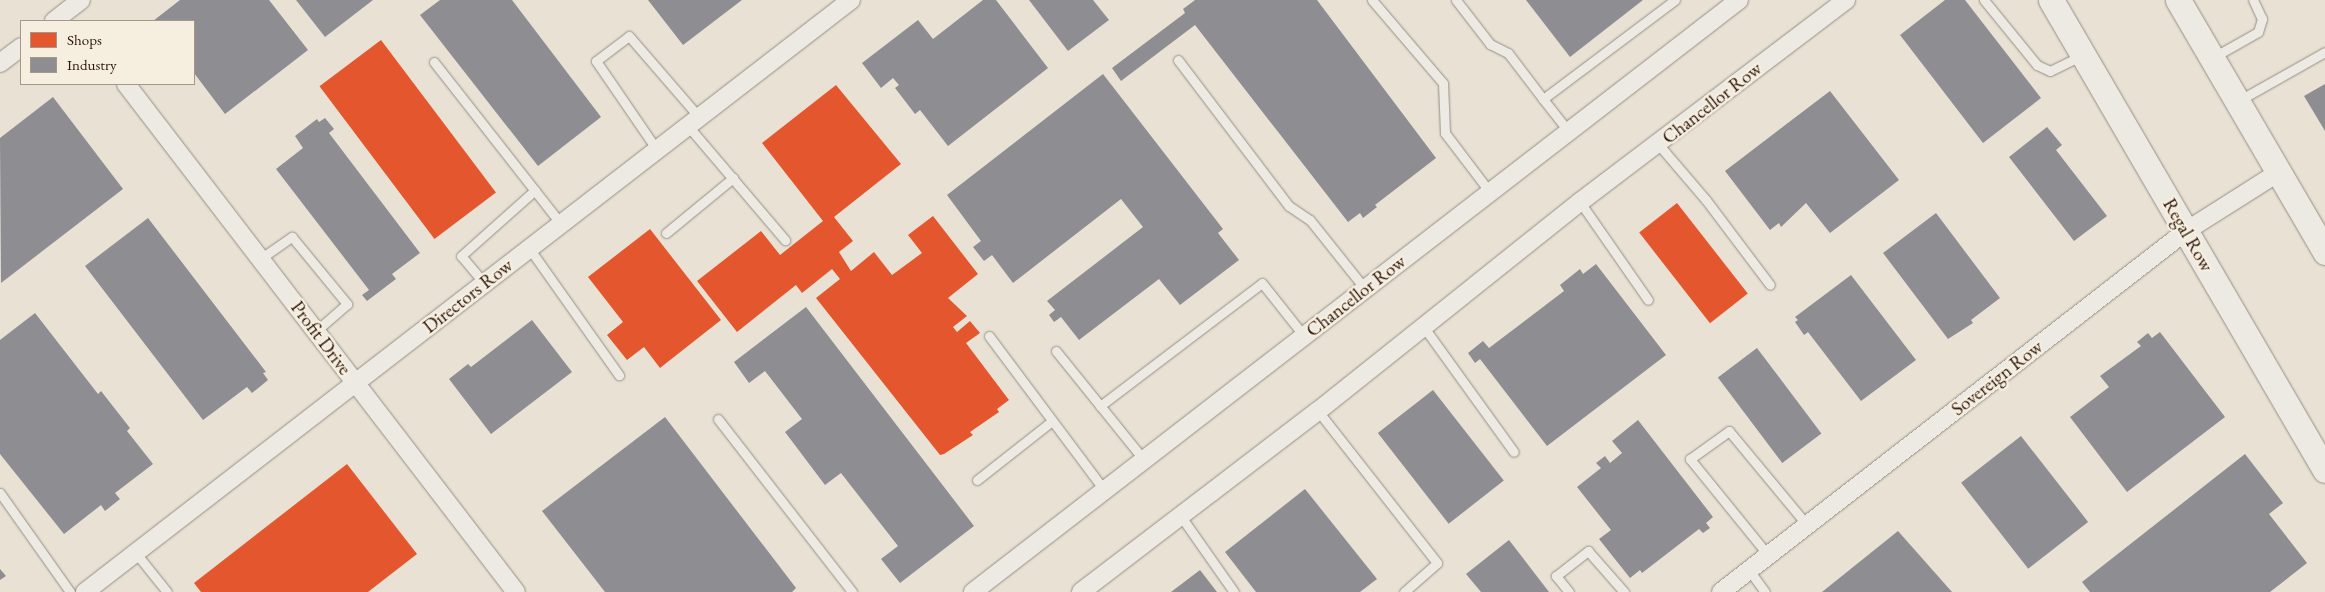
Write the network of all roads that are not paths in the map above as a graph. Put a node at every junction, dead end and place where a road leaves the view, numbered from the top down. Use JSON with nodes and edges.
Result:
{"nodes":[{"id":1,"x":1372,"y":0,"type":"edge"},
{"id":2,"x":1456,"y":0,"type":"edge"},
{"id":3,"x":1675,"y":0,"type":"edge"},
{"id":4,"x":1739,"y":0,"type":"edge"},
{"id":5,"x":1846,"y":0,"type":"edge"},
{"id":6,"x":1984,"y":0,"type":"edge"},
{"id":7,"x":2051,"y":0,"type":"edge"},
{"id":8,"x":2178,"y":0,"type":"edge"},
{"id":9,"x":2253,"y":0,"type":"edge"},
{"id":10,"x":844,"y":2,"type":"edge"},
{"id":11,"x":73,"y":8,"type":"edge"},
{"id":12,"x":55,"y":20,"type":"edge"},
{"id":13,"x":20,"y":48,"type":"edge"},
{"id":14,"x":2325,"y":52,"type":"edge"},
{"id":15,"x":2083,"y":55,"type":"junction"},
{"id":16,"x":2212,"y":58,"type":"junction"},
{"id":17,"x":1178,"y":60,"type":"dead end"},
{"id":18,"x":434,"y":62,"type":"dead end"},
{"id":19,"x":0,"y":63,"type":"edge"},
{"id":20,"x":127,"y":85,"type":"edge"},
{"id":21,"x":1543,"y":99,"type":"junction"},
{"id":22,"x":2238,"y":101,"type":"junction"},
{"id":23,"x":693,"y":122,"type":"junction"},
{"id":24,"x":1570,"y":132,"type":"junction"},
{"id":25,"x":1659,"y":144,"type":"junction"},
{"id":26,"x":657,"y":150,"type":"junction"},
{"id":27,"x":2279,"y":172,"type":"junction"},
{"id":28,"x":733,"y":178,"type":"junction"},
{"id":29,"x":535,"y":190,"type":"junction"},
{"id":30,"x":1489,"y":191,"type":"junction"},
{"id":31,"x":1580,"y":202,"type":"junction"},
{"id":32,"x":561,"y":224,"type":"junction"},
{"id":33,"x":2186,"y":231,"type":"junction"},
{"id":34,"x":666,"y":233,"type":"dead end"},
{"id":35,"x":785,"y":240,"type":"dead end"},
{"id":36,"x":529,"y":248,"type":"junction"},
{"id":37,"x":2325,"y":252,"type":"edge"},
{"id":38,"x":260,"y":260,"type":"junction"},
{"id":39,"x":484,"y":283,"type":"junction"},
{"id":40,"x":1770,"y":286,"type":"dead end"},
{"id":41,"x":1365,"y":289,"type":"junction"},
{"id":42,"x":1648,"y":300,"type":"dead end"},
{"id":43,"x":1423,"y":326,"type":"junction"},
{"id":44,"x":316,"y":331,"type":"junction"},
{"id":45,"x":989,"y":336,"type":"dead end"},
{"id":46,"x":1304,"y":336,"type":"junction"},
{"id":47,"x":1056,"y":351,"type":"dead end"},
{"id":48,"x":619,"y":375,"type":"dead end"},
{"id":49,"x":355,"y":382,"type":"junction"},
{"id":50,"x":1100,"y":406,"type":"junction"},
{"id":51,"x":1318,"y":411,"type":"junction"},
{"id":52,"x":718,"y":419,"type":"dead end"},
{"id":53,"x":1052,"y":421,"type":"junction"},
{"id":54,"x":1514,"y":452,"type":"dead end"},
{"id":55,"x":1144,"y":459,"type":"junction"},
{"id":56,"x":2325,"y":470,"type":"edge"},
{"id":57,"x":977,"y":480,"type":"dead end"},
{"id":58,"x":1104,"y":490,"type":"junction"},
{"id":59,"x":0,"y":493,"type":"edge"},
{"id":60,"x":1180,"y":515,"type":"junction"},
{"id":61,"x":1807,"y":525,"type":"junction"},
{"id":62,"x":135,"y":552,"type":"junction"},
{"id":63,"x":1768,"y":555,"type":"junction"},
{"id":64,"x":1749,"y":570,"type":"junction"},
{"id":65,"x":511,"y":590,"type":"edge"},
{"id":66,"x":1086,"y":591,"type":"edge"},
{"id":67,"x":1406,"y":591,"type":"edge"},
{"id":68,"x":70,"y":592,"type":"edge"},
{"id":69,"x":85,"y":592,"type":"edge"},
{"id":70,"x":167,"y":592,"type":"edge"},
{"id":71,"x":852,"y":592,"type":"edge"},
{"id":72,"x":973,"y":592,"type":"edge"},
{"id":73,"x":1234,"y":592,"type":"edge"},
{"id":74,"x":1569,"y":592,"type":"edge"},
{"id":75,"x":1624,"y":592,"type":"edge"},
{"id":76,"x":1721,"y":592,"type":"edge"},
{"id":77,"x":1765,"y":592,"type":"edge"}],
"edges":[{"from":1,"to":30,"type":"lane"},
{"from":2,"to":21,"type":"lane"},
{"from":3,"to":21,"type":"lane"},
{"from":4,"to":24,"type":"street","name":"Chancellor Row"},
{"from":5,"to":25,"type":"street","name":"Chancellor Row"},
{"from":6,"to":15,"type":"lane"},
{"from":7,"to":15,"type":"main road","name":"Regal Row"},
{"from":8,"to":16,"type":"main road"},
{"from":9,"to":16,"type":"lane"},
{"from":10,"to":23,"type":"street","name":"Directors Row"},
{"from":11,"to":12,"type":"street"},
{"from":13,"to":19,"type":"street"},
{"from":14,"to":22,"type":"lane"},
{"from":15,"to":33,"type":"main road","name":"Regal Row"},
{"from":16,"to":22,"type":"main road"},
{"from":17,"to":41,"type":"lane"},
{"from":18,"to":29,"type":"lane"},
{"from":20,"to":38,"type":"street","name":"Profit Drive"},
{"from":21,"to":24,"type":"lane"},
{"from":22,"to":27,"type":"main road"},
{"from":23,"to":26,"type":"street","name":"Directors Row"},
{"from":23,"to":26,"type":"lane"},
{"from":23,"to":28,"type":"lane"},
{"from":24,"to":30,"type":"street","name":"Chancellor Row"},
{"from":25,"to":31,"type":"street","name":"Chancellor Row"},
{"from":25,"to":40,"type":"lane"},
{"from":26,"to":32,"type":"street","name":"Directors Row"},
{"from":27,"to":33,"type":"street","name":"Sovereign Row"},
{"from":27,"to":37,"type":"main road"},
{"from":28,"to":34,"type":"lane"},
{"from":28,"to":35,"type":"lane"},
{"from":29,"to":32,"type":"lane"},
{"from":29,"to":39,"type":"lane"},
{"from":30,"to":41,"type":"street","name":"Chancellor Row"},
{"from":31,"to":42,"type":"lane"},
{"from":31,"to":43,"type":"street","name":"Chancellor Row"},
{"from":32,"to":36,"type":"street","name":"Directors Row"},
{"from":33,"to":56,"type":"main road","name":"Regal Row"},
{"from":33,"to":61,"type":"street","name":"Sovereign Row"},
{"from":36,"to":39,"type":"street","name":"Directors Row"},
{"from":36,"to":48,"type":"lane"},
{"from":38,"to":44,"type":"street","name":"Profit Drive"},
{"from":38,"to":44,"type":"lane"},
{"from":39,"to":49,"type":"street","name":"Directors Row"},
{"from":41,"to":46,"type":"street","name":"Chancellor Row"},
{"from":43,"to":51,"type":"street","name":"Chancellor Row"},
{"from":43,"to":54,"type":"lane"},
{"from":44,"to":49,"type":"street","name":"Profit Drive"},
{"from":45,"to":53,"type":"lane"},
{"from":46,"to":50,"type":"lane"},
{"from":46,"to":55,"type":"street","name":"Chancellor Row"},
{"from":47,"to":50,"type":"lane"},
{"from":49,"to":62,"type":"street","name":"Directors Row"},
{"from":49,"to":65,"type":"street","name":"Profit Drive"},
{"from":50,"to":55,"type":"lane"},
{"from":51,"to":60,"type":"street","name":"Chancellor Row"},
{"from":51,"to":67,"type":"lane"},
{"from":52,"to":71,"type":"lane"},
{"from":53,"to":57,"type":"lane"},
{"from":53,"to":58,"type":"lane"},
{"from":55,"to":58,"type":"street","name":"Chancellor Row"},
{"from":58,"to":72,"type":"street","name":"Chancellor Row"},
{"from":59,"to":68,"type":"lane"},
{"from":60,"to":66,"type":"street","name":"Chancellor Row"},
{"from":60,"to":73,"type":"lane"},
{"from":61,"to":63,"type":"street","name":"Sovereign Row"},
{"from":61,"to":63,"type":"lane"},
{"from":62,"to":69,"type":"street","name":"Directors Row"},
{"from":62,"to":70,"type":"lane"},
{"from":63,"to":64,"type":"street","name":"Sovereign Row"},
{"from":64,"to":76,"type":"street","name":"Sovereign Row"},
{"from":64,"to":77,"type":"lane"},
{"from":74,"to":75,"type":"lane"}]}
